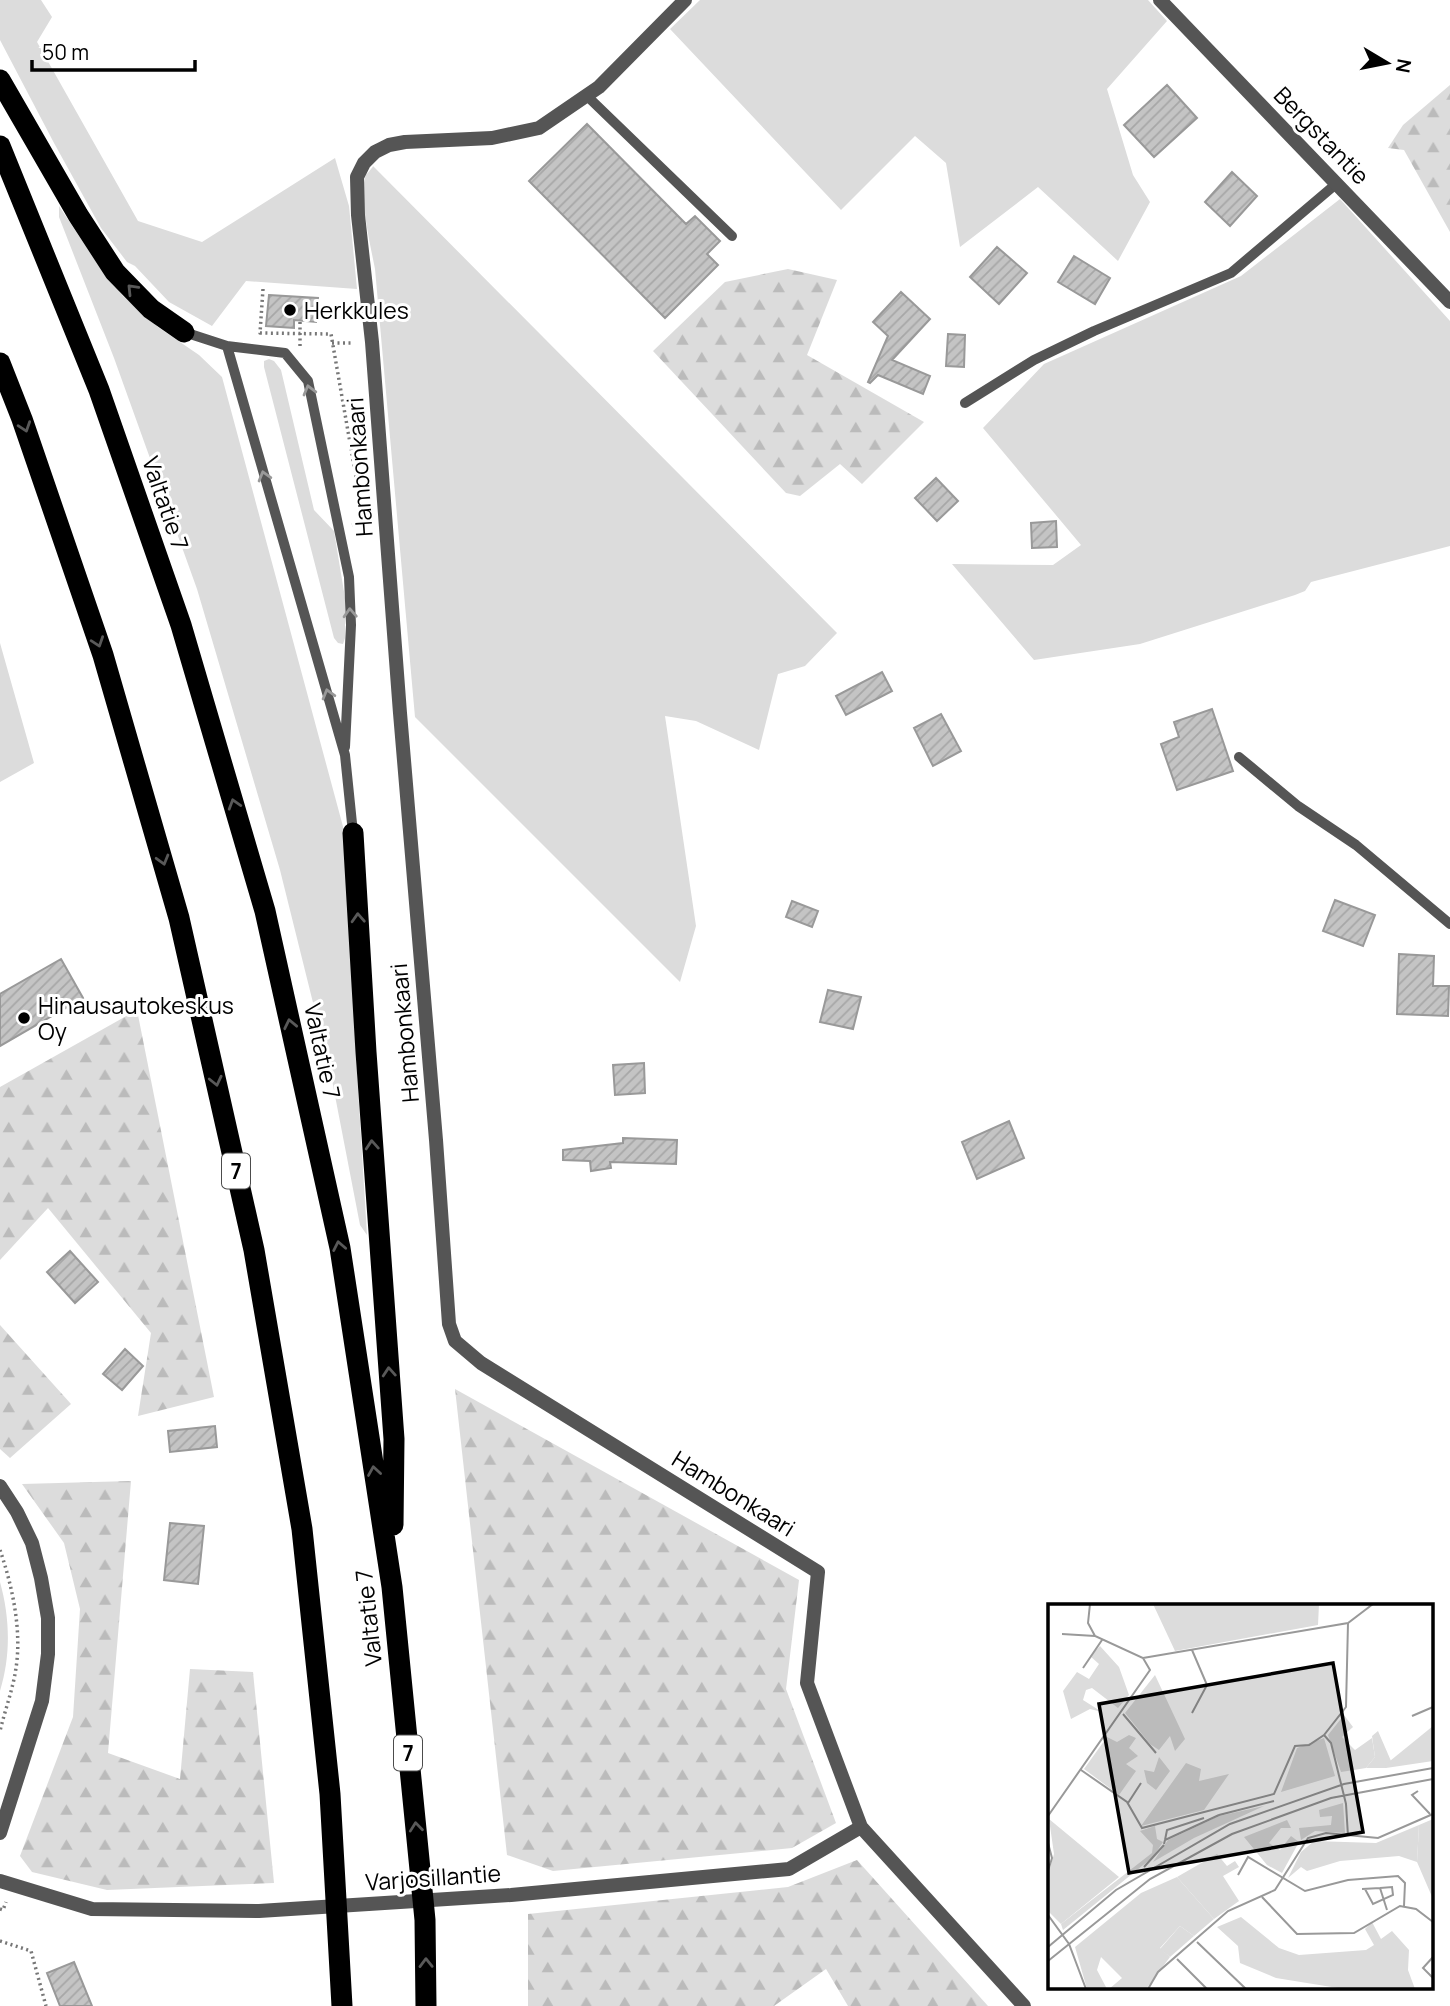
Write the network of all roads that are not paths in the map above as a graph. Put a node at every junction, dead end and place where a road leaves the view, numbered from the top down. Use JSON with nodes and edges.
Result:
{"nodes":[{"id":1,"x":685,"y":0,"type":"edge"},
{"id":2,"x":1160,"y":0,"type":"edge"},
{"id":3,"x":0,"y":80,"type":"edge"},
{"id":4,"x":587,"y":96,"type":"junction"},
{"id":5,"x":0,"y":146,"type":"edge"},
{"id":6,"x":1336,"y":184,"type":"junction"},
{"id":7,"x":732,"y":236,"type":"dead end"},
{"id":8,"x":1450,"y":302,"type":"edge"},
{"id":9,"x":184,"y":331,"type":"joint"},
{"id":10,"x":227,"y":346,"type":"junction"},
{"id":11,"x":0,"y":363,"type":"edge"},
{"id":12,"x":965,"y":403,"type":"dead end"},
{"id":13,"x":345,"y":755,"type":"junction"},
{"id":14,"x":1239,"y":757,"type":"dead end"},
{"id":15,"x":353,"y":833,"type":"joint"},
{"id":16,"x":1450,"y":924,"type":"edge"},
{"id":17,"x":0,"y":1486,"type":"edge"},
{"id":18,"x":392,"y":1587,"type":"junction"},
{"id":19,"x":861,"y":1827,"type":"junction"},
{"id":20,"x":0,"y":1833,"type":"edge"},
{"id":21,"x":0,"y":1881,"type":"edge"},
{"id":22,"x":342,"y":2006,"type":"edge"},
{"id":23,"x":426,"y":2006,"type":"edge"},
{"id":24,"x":1024,"y":2006,"type":"edge"}],
"edges":[{"from":1,"to":4,"type":"street","name":"Hambonkaari"},
{"from":2,"to":6,"type":"street","name":"Bergstantie"},
{"from":9,"to":3,"type":"highway","one_way":true},
{"from":4,"to":7,"type":"lane"},
{"from":4,"to":19,"type":"street","name":"Hambonkaari"},
{"from":18,"to":5,"type":"highway","name":"Valtatie 7","number":"7","one_way":true},
{"from":6,"to":8,"type":"street","name":"Bergstantie"},
{"from":6,"to":12,"type":"lane"},
{"from":9,"to":10,"type":"lane"},
{"from":13,"to":10,"type":"lane","one_way":true},
{"from":13,"to":10,"type":"lane","one_way":true},
{"from":11,"to":22,"type":"highway","number":"7","one_way":true},
{"from":13,"to":15,"type":"lane"},
{"from":14,"to":16,"type":"lane"},
{"from":18,"to":15,"type":"highway","one_way":true},
{"from":17,"to":20,"type":"street"},
{"from":23,"to":18,"type":"highway","name":"Valtatie 7","number":"7","one_way":true},
{"from":19,"to":21,"type":"street","name":"Varjosillantie"},
{"from":19,"to":24,"type":"street","name":"Hambonkaari"}]}
